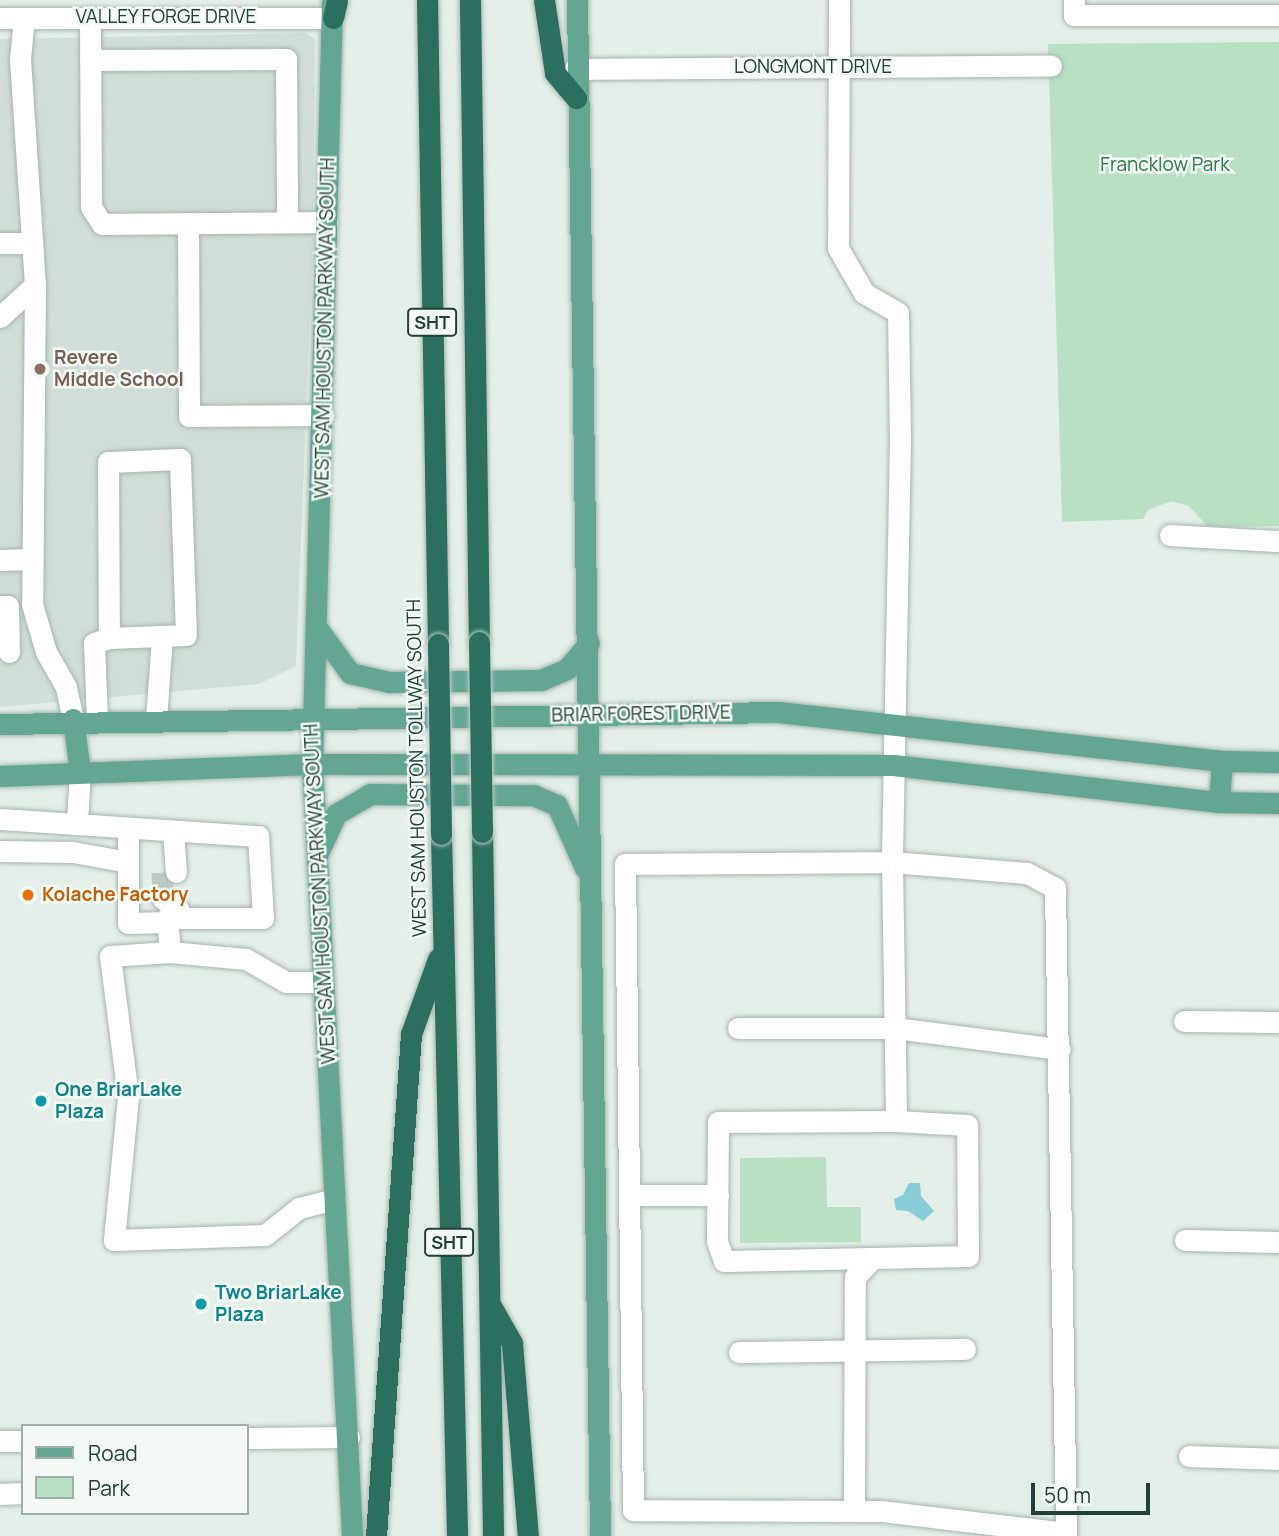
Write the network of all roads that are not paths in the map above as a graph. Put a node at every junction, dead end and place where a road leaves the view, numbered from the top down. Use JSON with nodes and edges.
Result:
{"nodes":[{"id":1,"x":427,"y":0,"type":"edge"},
{"id":2,"x":470,"y":0,"type":"edge"},
{"id":3,"x":544,"y":0,"type":"edge"},
{"id":4,"x":577,"y":0,"type":"edge"},
{"id":5,"x":839,"y":0,"type":"edge"},
{"id":6,"x":1074,"y":0,"type":"edge"},
{"id":7,"x":334,"y":6,"type":"edge"},
{"id":8,"x":182,"y":8,"type":"edge"},
{"id":9,"x":1252,"y":8,"type":"edge"},
{"id":10,"x":286,"y":9,"type":"edge"},
{"id":11,"x":1279,"y":15,"type":"edge"},
{"id":12,"x":90,"y":17,"type":"junction"},
{"id":13,"x":0,"y":18,"type":"edge"},
{"id":14,"x":24,"y":18,"type":"junction"},
{"id":15,"x":10,"y":59,"type":"edge"},
{"id":16,"x":90,"y":60,"type":"junction"},
{"id":17,"x":1051,"y":66,"type":"dead end"},
{"id":18,"x":839,"y":67,"type":"junction"},
{"id":19,"x":575,"y":69,"type":"junction"},
{"id":20,"x":576,"y":98,"type":"junction"},
{"id":21,"x":287,"y":222,"type":"junction"},
{"id":22,"x":327,"y":222,"type":"junction"},
{"id":23,"x":188,"y":223,"type":"junction"},
{"id":24,"x":0,"y":243,"type":"edge"},
{"id":25,"x":32,"y":243,"type":"junction"},
{"id":26,"x":34,"y":285,"type":"junction"},
{"id":27,"x":0,"y":317,"type":"edge"},
{"id":28,"x":323,"y":415,"type":"junction"},
{"id":29,"x":1170,"y":535,"type":"dead end"},
{"id":30,"x":1279,"y":541,"type":"edge"},
{"id":31,"x":0,"y":559,"type":"edge"},
{"id":32,"x":30,"y":559,"type":"junction"},
{"id":33,"x":0,"y":606,"type":"edge"},
{"id":34,"x":317,"y":628,"type":"junction"},
{"id":35,"x":109,"y":638,"type":"junction"},
{"id":36,"x":162,"y":639,"type":"junction"},
{"id":37,"x":589,"y":643,"type":"junction"},
{"id":38,"x":4,"y":652,"type":"edge"},
{"id":39,"x":46,"y":652,"type":"junction"},
{"id":40,"x":104,"y":663,"type":"dead end"},
{"id":41,"x":151,"y":663,"type":"dead end"},
{"id":42,"x":97,"y":710,"type":"junction"},
{"id":43,"x":156,"y":710,"type":"junction"},
{"id":44,"x":588,"y":714,"type":"junction"},
{"id":45,"x":312,"y":718,"type":"junction"},
{"id":46,"x":73,"y":719,"type":"junction"},
{"id":47,"x":0,"y":724,"type":"edge"},
{"id":48,"x":895,"y":724,"type":"junction"},
{"id":49,"x":1222,"y":761,"type":"junction"},
{"id":50,"x":1279,"y":762,"type":"edge"},
{"id":51,"x":312,"y":764,"type":"junction"},
{"id":52,"x":893,"y":765,"type":"junction"},
{"id":53,"x":588,"y":767,"type":"junction"},
{"id":54,"x":80,"y":772,"type":"junction"},
{"id":55,"x":0,"y":776,"type":"edge"},
{"id":56,"x":1219,"y":802,"type":"junction"},
{"id":57,"x":1279,"y":803,"type":"edge"},
{"id":58,"x":0,"y":819,"type":"edge"},
{"id":59,"x":77,"y":821,"type":"junction"},
{"id":60,"x":128,"y":830,"type":"junction"},
{"id":61,"x":173,"y":832,"type":"junction"},
{"id":62,"x":0,"y":850,"type":"edge"},
{"id":63,"x":315,"y":858,"type":"junction"},
{"id":64,"x":128,"y":862,"type":"junction"},
{"id":65,"x":892,"y":862,"type":"junction"},
{"id":66,"x":171,"y":867,"type":"tunnel mouth"},
{"id":67,"x":588,"y":876,"type":"junction"},
{"id":68,"x":173,"y":909,"type":"junction"},
{"id":69,"x":442,"y":947,"type":"junction"},
{"id":70,"x":170,"y":952,"type":"junction"},
{"id":71,"x":323,"y":982,"type":"junction"},
{"id":72,"x":1184,"y":1021,"type":"dead end"},
{"id":73,"x":1279,"y":1022,"type":"edge"},
{"id":74,"x":738,"y":1028,"type":"dead end"},
{"id":75,"x":895,"y":1028,"type":"junction"},
{"id":76,"x":1060,"y":1049,"type":"junction"},
{"id":77,"x":896,"y":1121,"type":"junction"},
{"id":78,"x":629,"y":1195,"type":"junction"},
{"id":79,"x":718,"y":1195,"type":"junction"},
{"id":80,"x":335,"y":1199,"type":"junction"},
{"id":81,"x":1185,"y":1240,"type":"dead end"},
{"id":82,"x":1279,"y":1242,"type":"edge"},
{"id":83,"x":873,"y":1258,"type":"junction"},
{"id":84,"x":489,"y":1303,"type":"junction"},
{"id":85,"x":855,"y":1349,"type":"junction"},
{"id":86,"x":965,"y":1349,"type":"dead end"},
{"id":87,"x":739,"y":1352,"type":"dead end"},
{"id":88,"x":349,"y":1437,"type":"junction"},
{"id":89,"x":248,"y":1438,"type":"edge"},
{"id":90,"x":0,"y":1441,"type":"edge"},
{"id":91,"x":21,"y":1441,"type":"edge"},
{"id":92,"x":1189,"y":1456,"type":"dead end"},
{"id":93,"x":1279,"y":1459,"type":"edge"},
{"id":94,"x":21,"y":1493,"type":"edge"},
{"id":95,"x":0,"y":1494,"type":"edge"},
{"id":96,"x":854,"y":1510,"type":"junction"},
{"id":97,"x":352,"y":1536,"type":"edge"},
{"id":98,"x":376,"y":1536,"type":"edge"},
{"id":99,"x":457,"y":1536,"type":"edge"},
{"id":100,"x":493,"y":1536,"type":"edge"},
{"id":101,"x":528,"y":1536,"type":"edge"},
{"id":102,"x":600,"y":1536,"type":"edge"}],
"edges":[{"from":1,"to":69,"type":"highway","name":"WEST SAM HOUSTON TOLLWAY SOUTH","number":"SHT","bridge":true},
{"from":2,"to":84,"type":"highway","number":"SHT","bridge":true},
{"from":3,"to":20,"type":"highway"},
{"from":4,"to":19,"type":"main road"},
{"from":5,"to":18,"type":"street"},
{"from":6,"to":9,"type":"street"},
{"from":7,"to":10,"type":"street","name":"VALLEY FORGE DRIVE"},
{"from":7,"to":22,"type":"main road","name":"WEST SAM HOUSTON PARKWAY SOUTH"},
{"from":8,"to":10,"type":"street","name":"VALLEY FORGE DRIVE"},
{"from":8,"to":12,"type":"street","name":"VALLEY FORGE DRIVE"},
{"from":9,"to":11,"type":"street"},
{"from":12,"to":14,"type":"street","name":"VALLEY FORGE DRIVE"},
{"from":12,"to":16,"type":"street"},
{"from":13,"to":14,"type":"street","name":"VALLEY FORGE DRIVE"},
{"from":14,"to":15,"type":"street"},
{"from":15,"to":25,"type":"street"},
{"from":16,"to":21,"type":"street"},
{"from":16,"to":23,"type":"street"},
{"from":17,"to":18,"type":"street","name":"LONGMONT DRIVE"},
{"from":18,"to":19,"type":"street","name":"LONGMONT DRIVE"},
{"from":18,"to":48,"type":"street"},
{"from":19,"to":20,"type":"main road"},
{"from":20,"to":37,"type":"main road"},
{"from":21,"to":22,"type":"street"},
{"from":21,"to":23,"type":"street"},
{"from":22,"to":28,"type":"main road","name":"WEST SAM HOUSTON PARKWAY SOUTH"},
{"from":23,"to":28,"type":"street"},
{"from":24,"to":25,"type":"street"},
{"from":25,"to":26,"type":"street"},
{"from":26,"to":27,"type":"street"},
{"from":26,"to":32,"type":"street"},
{"from":28,"to":34,"type":"main road","name":"WEST SAM HOUSTON PARKWAY SOUTH"},
{"from":29,"to":30,"type":"street"},
{"from":31,"to":32,"type":"street"},
{"from":32,"to":39,"type":"street"},
{"from":33,"to":38,"type":"street"},
{"from":34,"to":37,"type":"main road"},
{"from":34,"to":45,"type":"main road","name":"WEST SAM HOUSTON PARKWAY SOUTH"},
{"from":35,"to":36,"type":"street"},
{"from":35,"to":36,"type":"street"},
{"from":35,"to":42,"type":"street"},
{"from":36,"to":43,"type":"street"},
{"from":37,"to":44,"type":"main road"},
{"from":38,"to":39,"type":"street"},
{"from":39,"to":46,"type":"street"},
{"from":40,"to":42,"type":"street"},
{"from":41,"to":43,"type":"street"},
{"from":42,"to":43,"type":"main road","name":"BRIAR FOREST DRIVE"},
{"from":42,"to":46,"type":"main road","name":"BRIAR FOREST DRIVE"},
{"from":43,"to":45,"type":"main road","name":"BRIAR FOREST DRIVE"},
{"from":44,"to":45,"type":"main road","name":"BRIAR FOREST DRIVE"},
{"from":44,"to":48,"type":"main road","name":"BRIAR FOREST DRIVE"},
{"from":44,"to":53,"type":"main road"},
{"from":45,"to":51,"type":"main road","name":"WEST SAM HOUSTON PARKWAY SOUTH"},
{"from":46,"to":47,"type":"main road","name":"BRIAR FOREST DRIVE"},
{"from":46,"to":54,"type":"main road"},
{"from":48,"to":49,"type":"main road","name":"BRIAR FOREST DRIVE"},
{"from":48,"to":52,"type":"street"},
{"from":49,"to":50,"type":"main road","name":"BRIAR FOREST DRIVE"},
{"from":49,"to":56,"type":"main road"},
{"from":51,"to":53,"type":"main road"},
{"from":51,"to":54,"type":"main road"},
{"from":51,"to":63,"type":"main road","name":"WEST SAM HOUSTON PARKWAY SOUTH"},
{"from":52,"to":53,"type":"main road"},
{"from":52,"to":56,"type":"main road"},
{"from":52,"to":65,"type":"street"},
{"from":53,"to":67,"type":"main road"},
{"from":54,"to":55,"type":"main road"},
{"from":54,"to":59,"type":"street"},
{"from":56,"to":57,"type":"main road"},
{"from":58,"to":59,"type":"street"},
{"from":59,"to":60,"type":"street"},
{"from":60,"to":61,"type":"street"},
{"from":60,"to":64,"type":"street"},
{"from":61,"to":66,"type":"street"},
{"from":61,"to":68,"type":"street"},
{"from":62,"to":64,"type":"street"},
{"from":63,"to":67,"type":"main road"},
{"from":63,"to":71,"type":"main road","name":"WEST SAM HOUSTON PARKWAY SOUTH"},
{"from":64,"to":68,"type":"street"},
{"from":65,"to":75,"type":"street"},
{"from":65,"to":76,"type":"street"},
{"from":65,"to":78,"type":"street"},
{"from":67,"to":102,"type":"main road"},
{"from":68,"to":70,"type":"street"},
{"from":69,"to":98,"type":"highway"},
{"from":69,"to":99,"type":"highway","name":"WEST SAM HOUSTON TOLLWAY SOUTH","number":"SHT"},
{"from":70,"to":71,"type":"street"},
{"from":70,"to":80,"type":"street"},
{"from":71,"to":80,"type":"main road","name":"WEST SAM HOUSTON PARKWAY SOUTH"},
{"from":72,"to":73,"type":"street"},
{"from":74,"to":75,"type":"street"},
{"from":75,"to":76,"type":"street"},
{"from":75,"to":77,"type":"street"},
{"from":76,"to":96,"type":"street"},
{"from":77,"to":79,"type":"street"},
{"from":77,"to":83,"type":"street"},
{"from":78,"to":79,"type":"street"},
{"from":78,"to":96,"type":"street"},
{"from":79,"to":83,"type":"street"},
{"from":80,"to":88,"type":"main road","name":"WEST SAM HOUSTON PARKWAY SOUTH"},
{"from":81,"to":82,"type":"street"},
{"from":83,"to":85,"type":"street"},
{"from":84,"to":100,"type":"highway","number":"SHT"},
{"from":84,"to":101,"type":"highway"},
{"from":85,"to":86,"type":"street"},
{"from":85,"to":87,"type":"street"},
{"from":85,"to":96,"type":"street"},
{"from":88,"to":89,"type":"street"},
{"from":88,"to":97,"type":"main road","name":"WEST SAM HOUSTON PARKWAY SOUTH"},
{"from":90,"to":91,"type":"street"},
{"from":92,"to":93,"type":"street"},
{"from":94,"to":95,"type":"street"}]}
